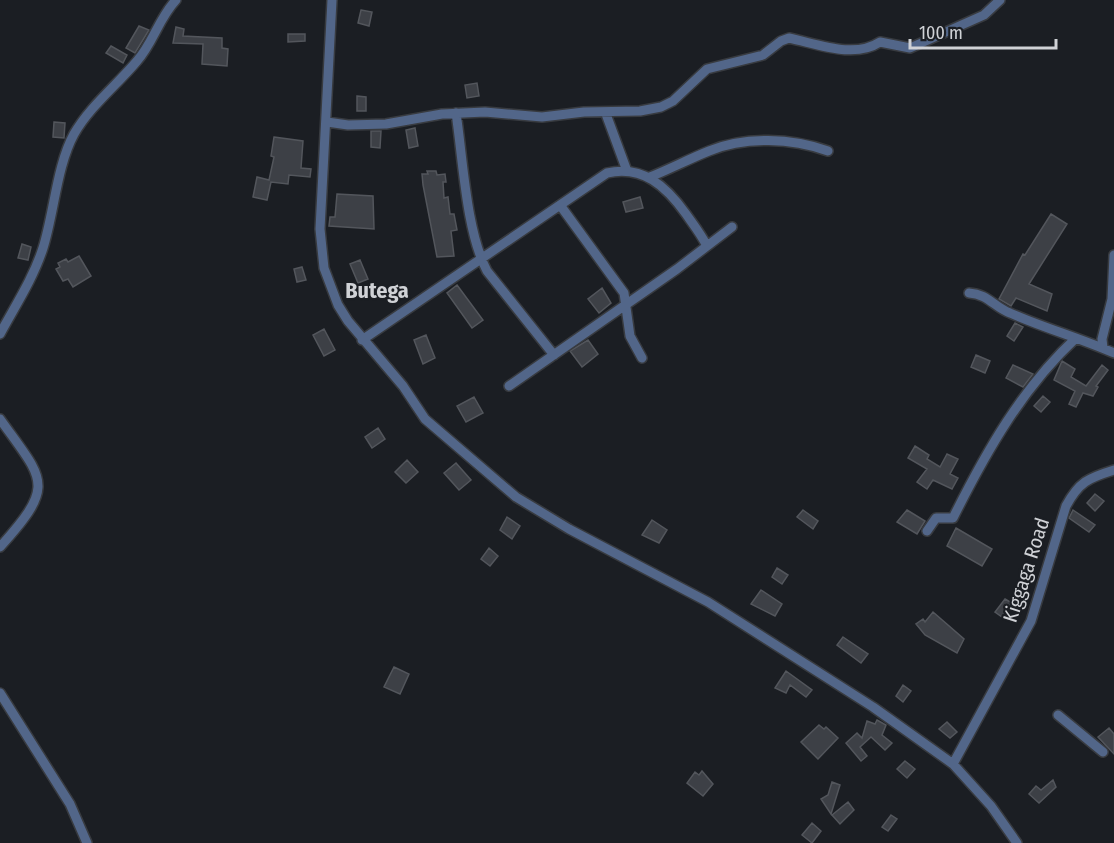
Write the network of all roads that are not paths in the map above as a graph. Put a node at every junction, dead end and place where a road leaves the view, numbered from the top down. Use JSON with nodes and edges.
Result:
{"nodes":[{"id":1,"x":176,"y":0,"type":"edge"},
{"id":2,"x":332,"y":0,"type":"edge"},
{"id":3,"x":1000,"y":0,"type":"edge"},
{"id":4,"x":456,"y":114,"type":"junction"},
{"id":5,"x":606,"y":114,"type":"junction"},
{"id":6,"x":327,"y":122,"type":"junction"},
{"id":7,"x":828,"y":151,"type":"dead end"},
{"id":8,"x":627,"y":171,"type":"junction"},
{"id":9,"x":650,"y":177,"type":"junction"},
{"id":10,"x":560,"y":205,"type":"junction"},
{"id":11,"x":732,"y":226,"type":"dead end"},
{"id":12,"x":706,"y":246,"type":"junction"},
{"id":13,"x":1114,"y":255,"type":"edge"},
{"id":14,"x":480,"y":259,"type":"junction"},
{"id":15,"x":969,"y":293,"type":"dead end"},
{"id":16,"x":626,"y":305,"type":"junction"},
{"id":17,"x":0,"y":334,"type":"edge"},
{"id":18,"x":1076,"y":338,"type":"junction"},
{"id":19,"x":362,"y":340,"type":"junction"},
{"id":20,"x":1103,"y":348,"type":"junction"},
{"id":21,"x":1114,"y":353,"type":"edge"},
{"id":22,"x":554,"y":355,"type":"junction"},
{"id":23,"x":642,"y":357,"type":"dead end"},
{"id":24,"x":509,"y":386,"type":"dead end"},
{"id":25,"x":0,"y":418,"type":"edge"},
{"id":26,"x":1114,"y":470,"type":"edge"},
{"id":27,"x":927,"y":531,"type":"dead end"},
{"id":28,"x":0,"y":547,"type":"edge"},
{"id":29,"x":0,"y":693,"type":"edge"},
{"id":30,"x":1059,"y":715,"type":"dead end"},
{"id":31,"x":1103,"y":752,"type":"dead end"},
{"id":32,"x":953,"y":764,"type":"junction"},
{"id":33,"x":87,"y":843,"type":"edge"},
{"id":34,"x":1017,"y":843,"type":"edge"}],
"edges":[{"from":1,"to":17,"type":"street"},
{"from":2,"to":6,"type":"street"},
{"from":3,"to":5,"type":"street"},
{"from":4,"to":5,"type":"street"},
{"from":4,"to":6,"type":"street"},
{"from":4,"to":14,"type":"street"},
{"from":5,"to":8,"type":"street"},
{"from":6,"to":19,"type":"street"},
{"from":7,"to":9,"type":"street"},
{"from":8,"to":9,"type":"street"},
{"from":8,"to":10,"type":"street"},
{"from":9,"to":12,"type":"street"},
{"from":10,"to":14,"type":"street"},
{"from":10,"to":16,"type":"street"},
{"from":11,"to":12,"type":"street"},
{"from":12,"to":16,"type":"street"},
{"from":13,"to":20,"type":"street"},
{"from":14,"to":19,"type":"street"},
{"from":14,"to":22,"type":"street"},
{"from":15,"to":18,"type":"street"},
{"from":16,"to":22,"type":"street"},
{"from":16,"to":23,"type":"street"},
{"from":18,"to":20,"type":"street"},
{"from":18,"to":27,"type":"street"},
{"from":19,"to":32,"type":"street"},
{"from":20,"to":21,"type":"street"},
{"from":22,"to":24,"type":"street"},
{"from":25,"to":28,"type":"street"},
{"from":26,"to":32,"type":"street","name":"Kiggaga Road"},
{"from":29,"to":33,"type":"street"},
{"from":30,"to":31,"type":"street"},
{"from":32,"to":34,"type":"street"}]}
